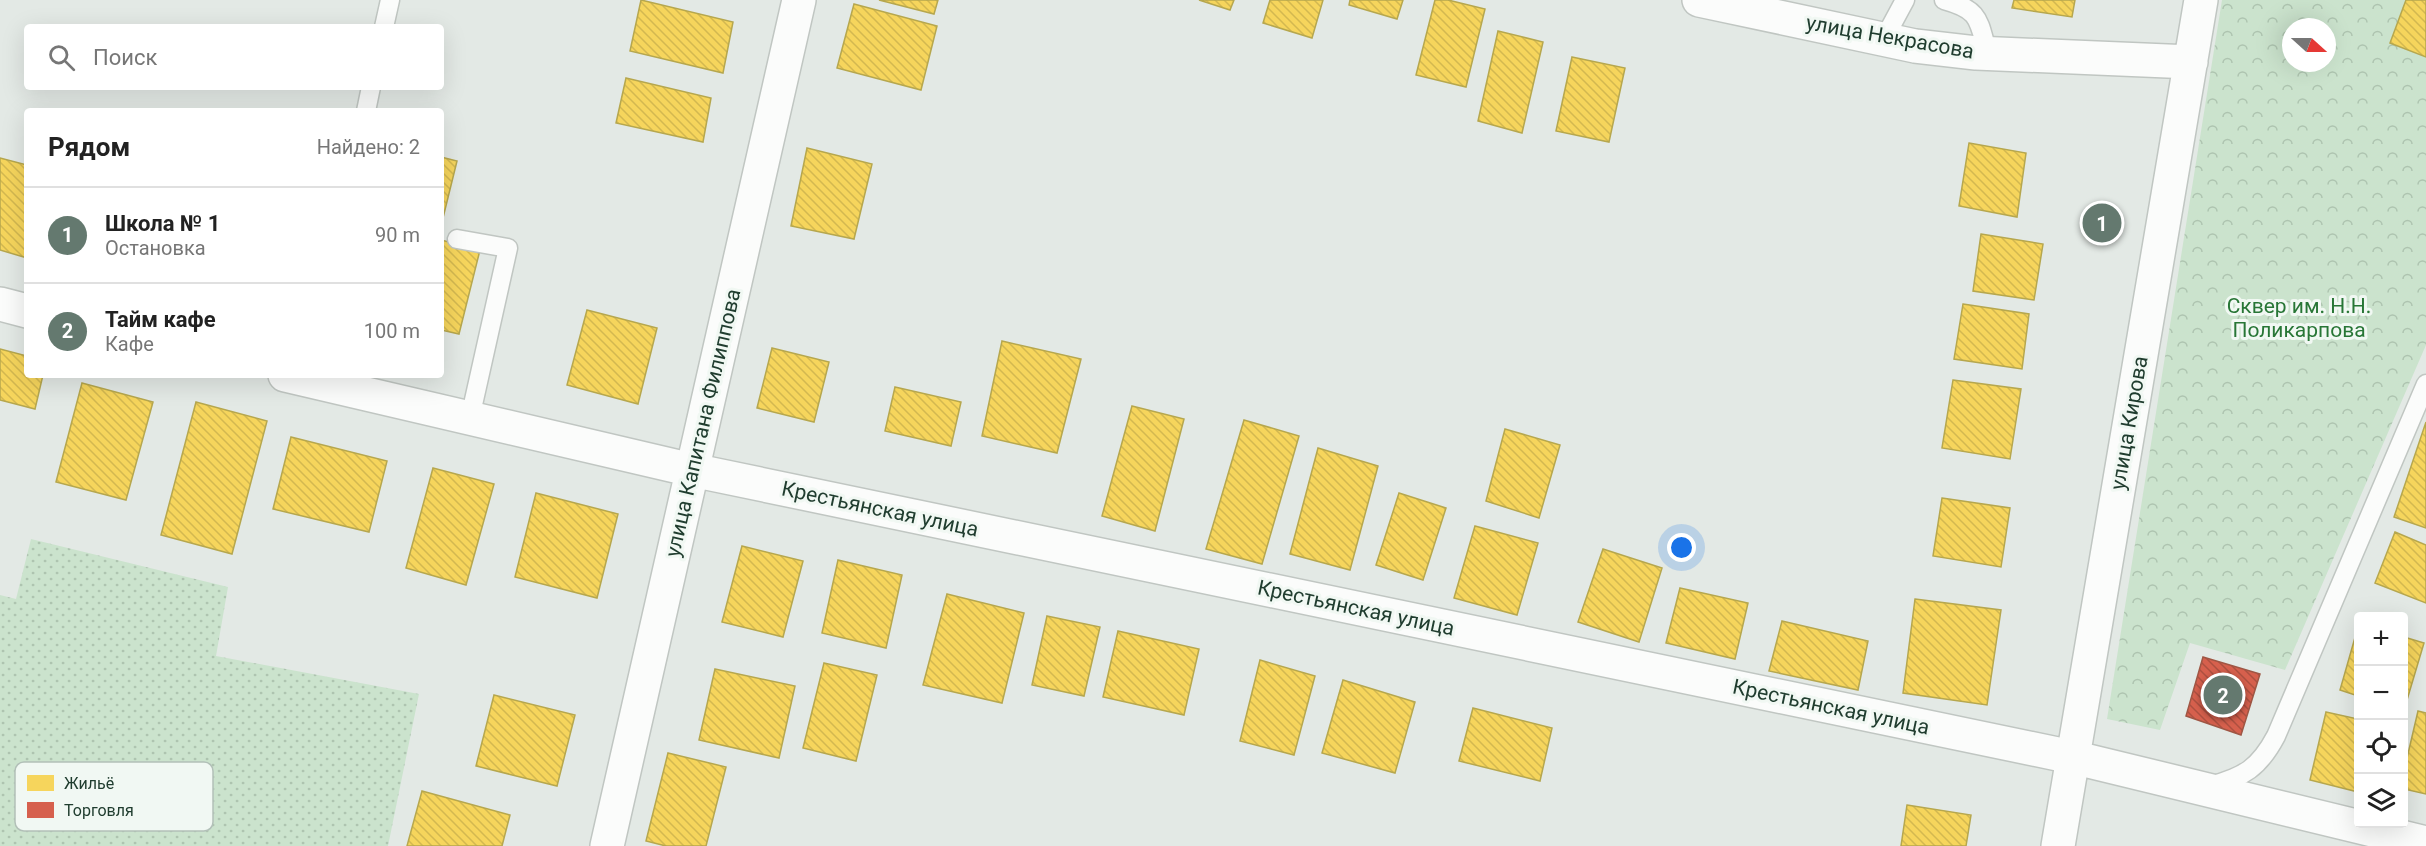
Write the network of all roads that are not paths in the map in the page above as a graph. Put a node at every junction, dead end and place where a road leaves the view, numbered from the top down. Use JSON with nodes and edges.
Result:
{"nodes":[{"id":1,"x":390,"y":0,"type":"edge"},
{"id":2,"x":799,"y":0,"type":"edge"},
{"id":3,"x":1699,"y":0,"type":"edge"},
{"id":4,"x":1905,"y":0,"type":"edge"},
{"id":5,"x":1944,"y":0,"type":"edge"},
{"id":6,"x":2201,"y":0,"type":"edge"},
{"id":7,"x":385,"y":24,"type":"edge"},
{"id":8,"x":1884,"y":39,"type":"junction"},
{"id":9,"x":1988,"y":54,"type":"junction"},
{"id":10,"x":2191,"y":62,"type":"junction"},
{"id":11,"x":370,"y":90,"type":"edge"},
{"id":12,"x":367,"y":108,"type":"edge"},
{"id":13,"x":457,"y":239,"type":"dead end"},
{"id":14,"x":0,"y":304,"type":"edge"},
{"id":15,"x":24,"y":310,"type":"edge"},
{"id":16,"x":304,"y":378,"type":"edge"},
{"id":17,"x":2426,"y":384,"type":"edge"},
{"id":18,"x":470,"y":418,"type":"junction"},
{"id":19,"x":692,"y":470,"type":"junction"},
{"id":20,"x":2072,"y":757,"type":"junction"},
{"id":21,"x":2201,"y":789,"type":"junction"},
{"id":22,"x":2426,"y":843,"type":"edge"},
{"id":23,"x":607,"y":846,"type":"edge"},
{"id":24,"x":2058,"y":846,"type":"edge"}],
"edges":[{"from":1,"to":7,"type":"lane"},
{"from":2,"to":19,"type":"street","name":"улица Капитана Филиппова"},
{"from":3,"to":8,"type":"street","name":"улица Некрасова"},
{"from":4,"to":8,"type":"lane"},
{"from":5,"to":9,"type":"lane"},
{"from":6,"to":10,"type":"street","name":"улица Кирова"},
{"from":8,"to":9,"type":"street","name":"улица Некрасова"},
{"from":9,"to":10,"type":"street","name":"улица Некрасова"},
{"from":10,"to":20,"type":"street","name":"улица Кирова"},
{"from":11,"to":12,"type":"lane"},
{"from":13,"to":18,"type":"lane"},
{"from":14,"to":15,"type":"street"},
{"from":16,"to":18,"type":"street","name":"Крестьянская улица"},
{"from":17,"to":21,"type":"lane"},
{"from":18,"to":19,"type":"street","name":"Крестьянская улица"},
{"from":19,"to":20,"type":"street","name":"Крестьянская улица"},
{"from":19,"to":23,"type":"street","name":"улица Капитана Филиппова"},
{"from":20,"to":21,"type":"street","name":"Крестьянская улица"},
{"from":20,"to":24,"type":"street","name":"улица Кирова"},
{"from":21,"to":22,"type":"street","name":"Крестьянская улица"}]}
